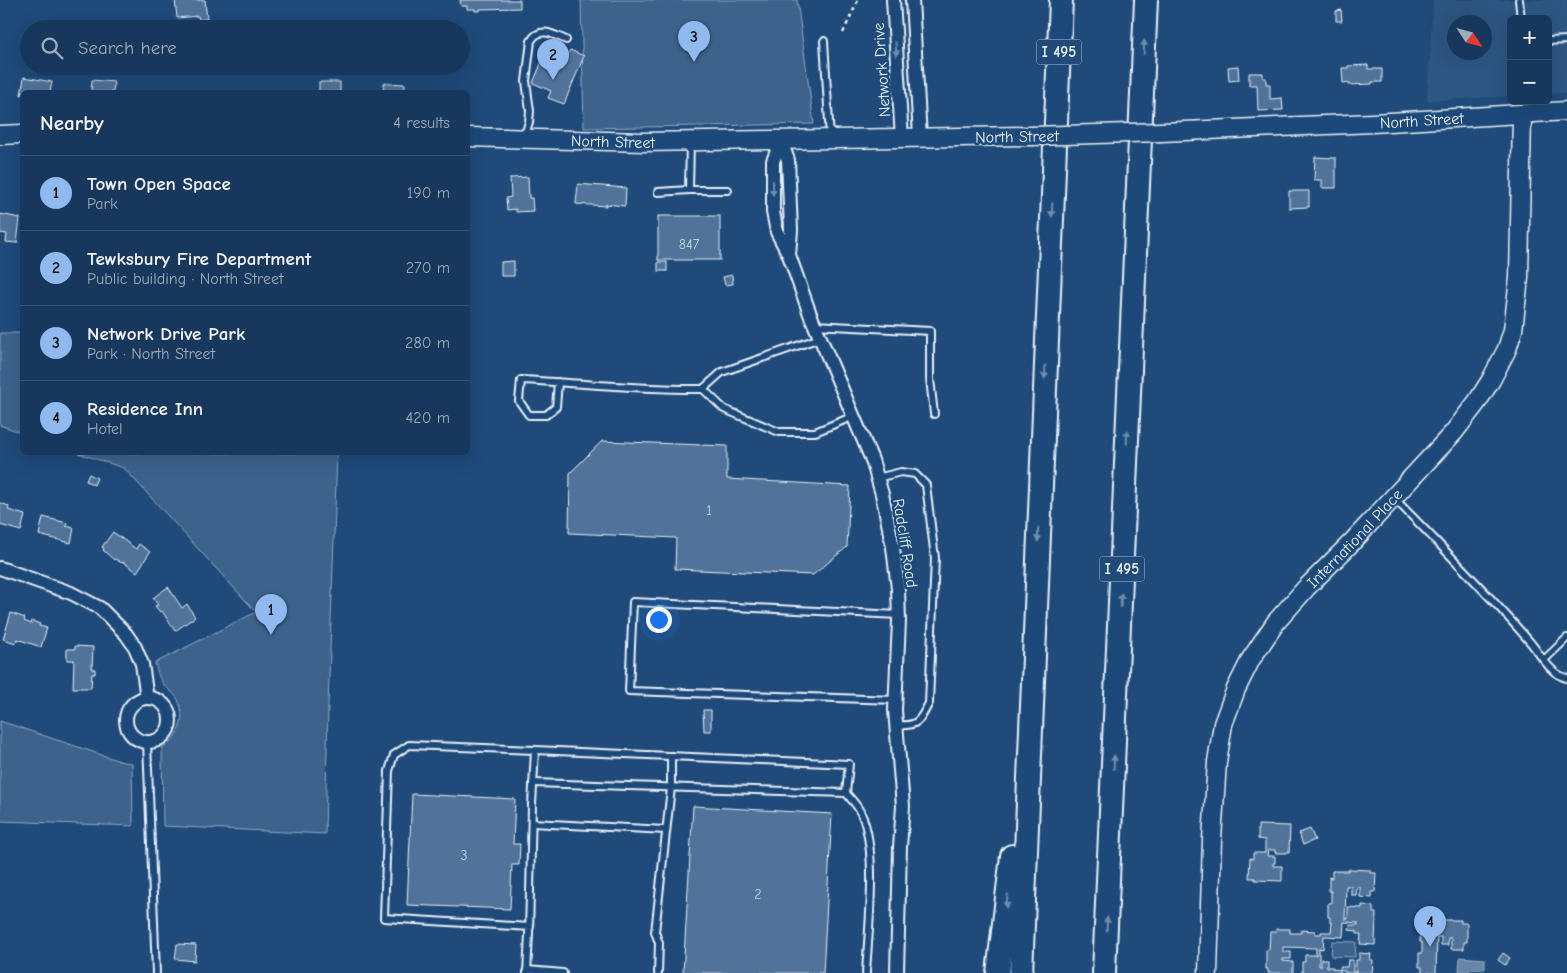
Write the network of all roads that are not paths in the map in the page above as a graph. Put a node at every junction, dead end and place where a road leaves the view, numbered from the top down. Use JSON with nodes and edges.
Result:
{"nodes":[{"id":1,"x":893,"y":0,"type":"edge"},
{"id":2,"x":912,"y":0,"type":"edge"},
{"id":3,"x":1061,"y":0,"type":"edge"},
{"id":4,"x":1146,"y":0,"type":"edge"},
{"id":5,"x":1519,"y":0,"type":"edge"},
{"id":6,"x":1521,"y":15,"type":"edge"},
{"id":7,"x":566,"y":40,"type":"dead end"},
{"id":8,"x":1567,"y":40,"type":"edge"},
{"id":9,"x":824,"y":41,"type":"dead end"},
{"id":10,"x":1552,"y":41,"type":"edge"},
{"id":11,"x":1567,"y":111,"type":"edge"},
{"id":12,"x":1522,"y":114,"type":"junction"},
{"id":13,"x":20,"y":134,"type":"edge"},
{"id":14,"x":0,"y":135,"type":"edge"},
{"id":15,"x":470,"y":137,"type":"edge"},
{"id":16,"x":920,"y":137,"type":"junction"},
{"id":17,"x":902,"y":138,"type":"junction"},
{"id":18,"x":524,"y":139,"type":"junction"},
{"id":19,"x":830,"y":140,"type":"junction"},
{"id":20,"x":690,"y":141,"type":"junction"},
{"id":21,"x":781,"y":141,"type":"junction"},
{"id":22,"x":689,"y":190,"type":"junction"},
{"id":23,"x":728,"y":190,"type":"dead end"},
{"id":24,"x":658,"y":192,"type":"dead end"},
{"id":25,"x":814,"y":325,"type":"junction"},
{"id":26,"x":820,"y":338,"type":"junction"},
{"id":27,"x":558,"y":382,"type":"junction"},
{"id":28,"x":703,"y":389,"type":"junction"},
{"id":29,"x":934,"y":414,"type":"dead end"},
{"id":30,"x":854,"y":416,"type":"junction"},
{"id":31,"x":877,"y":478,"type":"junction"},
{"id":32,"x":1394,"y":498,"type":"junction"},
{"id":33,"x":0,"y":568,"type":"edge"},
{"id":34,"x":899,"y":615,"type":"junction"},
{"id":35,"x":1567,"y":638,"type":"edge"},
{"id":36,"x":1544,"y":660,"type":"junction"},
{"id":37,"x":1033,"y":661,"type":"junction"},
{"id":38,"x":1567,"y":678,"type":"edge"},
{"id":39,"x":147,"y":698,"type":"junction"},
{"id":40,"x":895,"y":700,"type":"junction"},
{"id":41,"x":896,"y":725,"type":"junction"},
{"id":42,"x":147,"y":742,"type":"junction"},
{"id":43,"x":535,"y":750,"type":"junction"},
{"id":44,"x":671,"y":756,"type":"junction"},
{"id":45,"x":533,"y":784,"type":"junction"},
{"id":46,"x":671,"y":788,"type":"junction"},
{"id":47,"x":846,"y":793,"type":"junction"},
{"id":48,"x":532,"y":823,"type":"junction"},
{"id":49,"x":666,"y":830,"type":"junction"},
{"id":50,"x":530,"y":927,"type":"junction"},
{"id":51,"x":527,"y":972,"type":"edge"},
{"id":52,"x":156,"y":973,"type":"edge"},
{"id":53,"x":563,"y":973,"type":"edge"},
{"id":54,"x":658,"y":973,"type":"edge"},
{"id":55,"x":866,"y":973,"type":"edge"},
{"id":56,"x":897,"y":973,"type":"edge"},
{"id":57,"x":998,"y":973,"type":"edge"},
{"id":58,"x":1021,"y":973,"type":"edge"},
{"id":59,"x":1104,"y":973,"type":"edge"},
{"id":60,"x":1208,"y":973,"type":"edge"}],
"edges":[{"from":1,"to":17,"type":"street","name":"Network Drive","one_way":true},
{"from":2,"to":16,"type":"street"},
{"from":3,"to":37,"type":"highway","number":"I 495","one_way":true},
{"from":59,"to":4,"type":"highway","number":"I 495","one_way":true},
{"from":5,"to":6,"type":"lane"},
{"from":7,"to":18,"type":"lane"},
{"from":8,"to":10,"type":"lane"},
{"from":9,"to":19,"type":"lane"},
{"from":11,"to":12,"type":"main road","name":"North Street"},
{"from":12,"to":16,"type":"main road","name":"North Street","bridge":true},
{"from":12,"to":32,"type":"main road","name":"International Place"},
{"from":13,"to":14,"type":"main road"},
{"from":15,"to":18,"type":"main road","name":"North Street"},
{"from":16,"to":17,"type":"main road","name":"North Street"},
{"from":17,"to":19,"type":"main road","name":"North Street"},
{"from":18,"to":20,"type":"main road","name":"North Street"},
{"from":19,"to":21,"type":"main road","name":"North Street"},
{"from":20,"to":21,"type":"main road","name":"North Street"},
{"from":20,"to":22,"type":"lane"},
{"from":21,"to":25,"type":"street","name":"Radcliff Road"},
{"from":22,"to":23,"type":"lane"},
{"from":22,"to":24,"type":"lane"},
{"from":25,"to":26,"type":"street","name":"Radcliff Road"},
{"from":25,"to":29,"type":"lane"},
{"from":26,"to":28,"type":"lane"},
{"from":26,"to":30,"type":"street","name":"Radcliff Road"},
{"from":27,"to":27,"type":"lane"},
{"from":27,"to":28,"type":"lane"},
{"from":28,"to":30,"type":"lane"},
{"from":30,"to":31,"type":"street","name":"Radcliff Road"},
{"from":31,"to":34,"type":"street","name":"Radcliff Road"},
{"from":31,"to":41,"type":"lane"},
{"from":32,"to":36,"type":"lane"},
{"from":32,"to":60,"type":"main road","name":"International Place"},
{"from":33,"to":39,"type":"street"},
{"from":34,"to":40,"type":"street","name":"Radcliff Road"},
{"from":34,"to":40,"type":"lane"},
{"from":35,"to":36,"type":"lane"},
{"from":36,"to":38,"type":"lane"},
{"from":37,"to":57,"type":"highway","one_way":true},
{"from":37,"to":58,"type":"highway","number":"I 495"},
{"from":39,"to":42,"type":"street"},
{"from":39,"to":42,"type":"street"},
{"from":40,"to":41,"type":"street","name":"Radcliff Road"},
{"from":41,"to":56,"type":"street","name":"Radcliff Road"},
{"from":42,"to":52,"type":"lane"},
{"from":43,"to":44,"type":"lane"},
{"from":43,"to":45,"type":"lane"},
{"from":43,"to":50,"type":"lane"},
{"from":44,"to":46,"type":"lane"},
{"from":44,"to":47,"type":"lane"},
{"from":45,"to":46,"type":"lane"},
{"from":45,"to":48,"type":"lane"},
{"from":46,"to":47,"type":"lane"},
{"from":46,"to":49,"type":"lane"},
{"from":47,"to":55,"type":"lane"},
{"from":48,"to":49,"type":"lane"},
{"from":48,"to":50,"type":"lane"},
{"from":49,"to":54,"type":"lane"},
{"from":50,"to":51,"type":"lane"},
{"from":51,"to":53,"type":"lane"}]}
